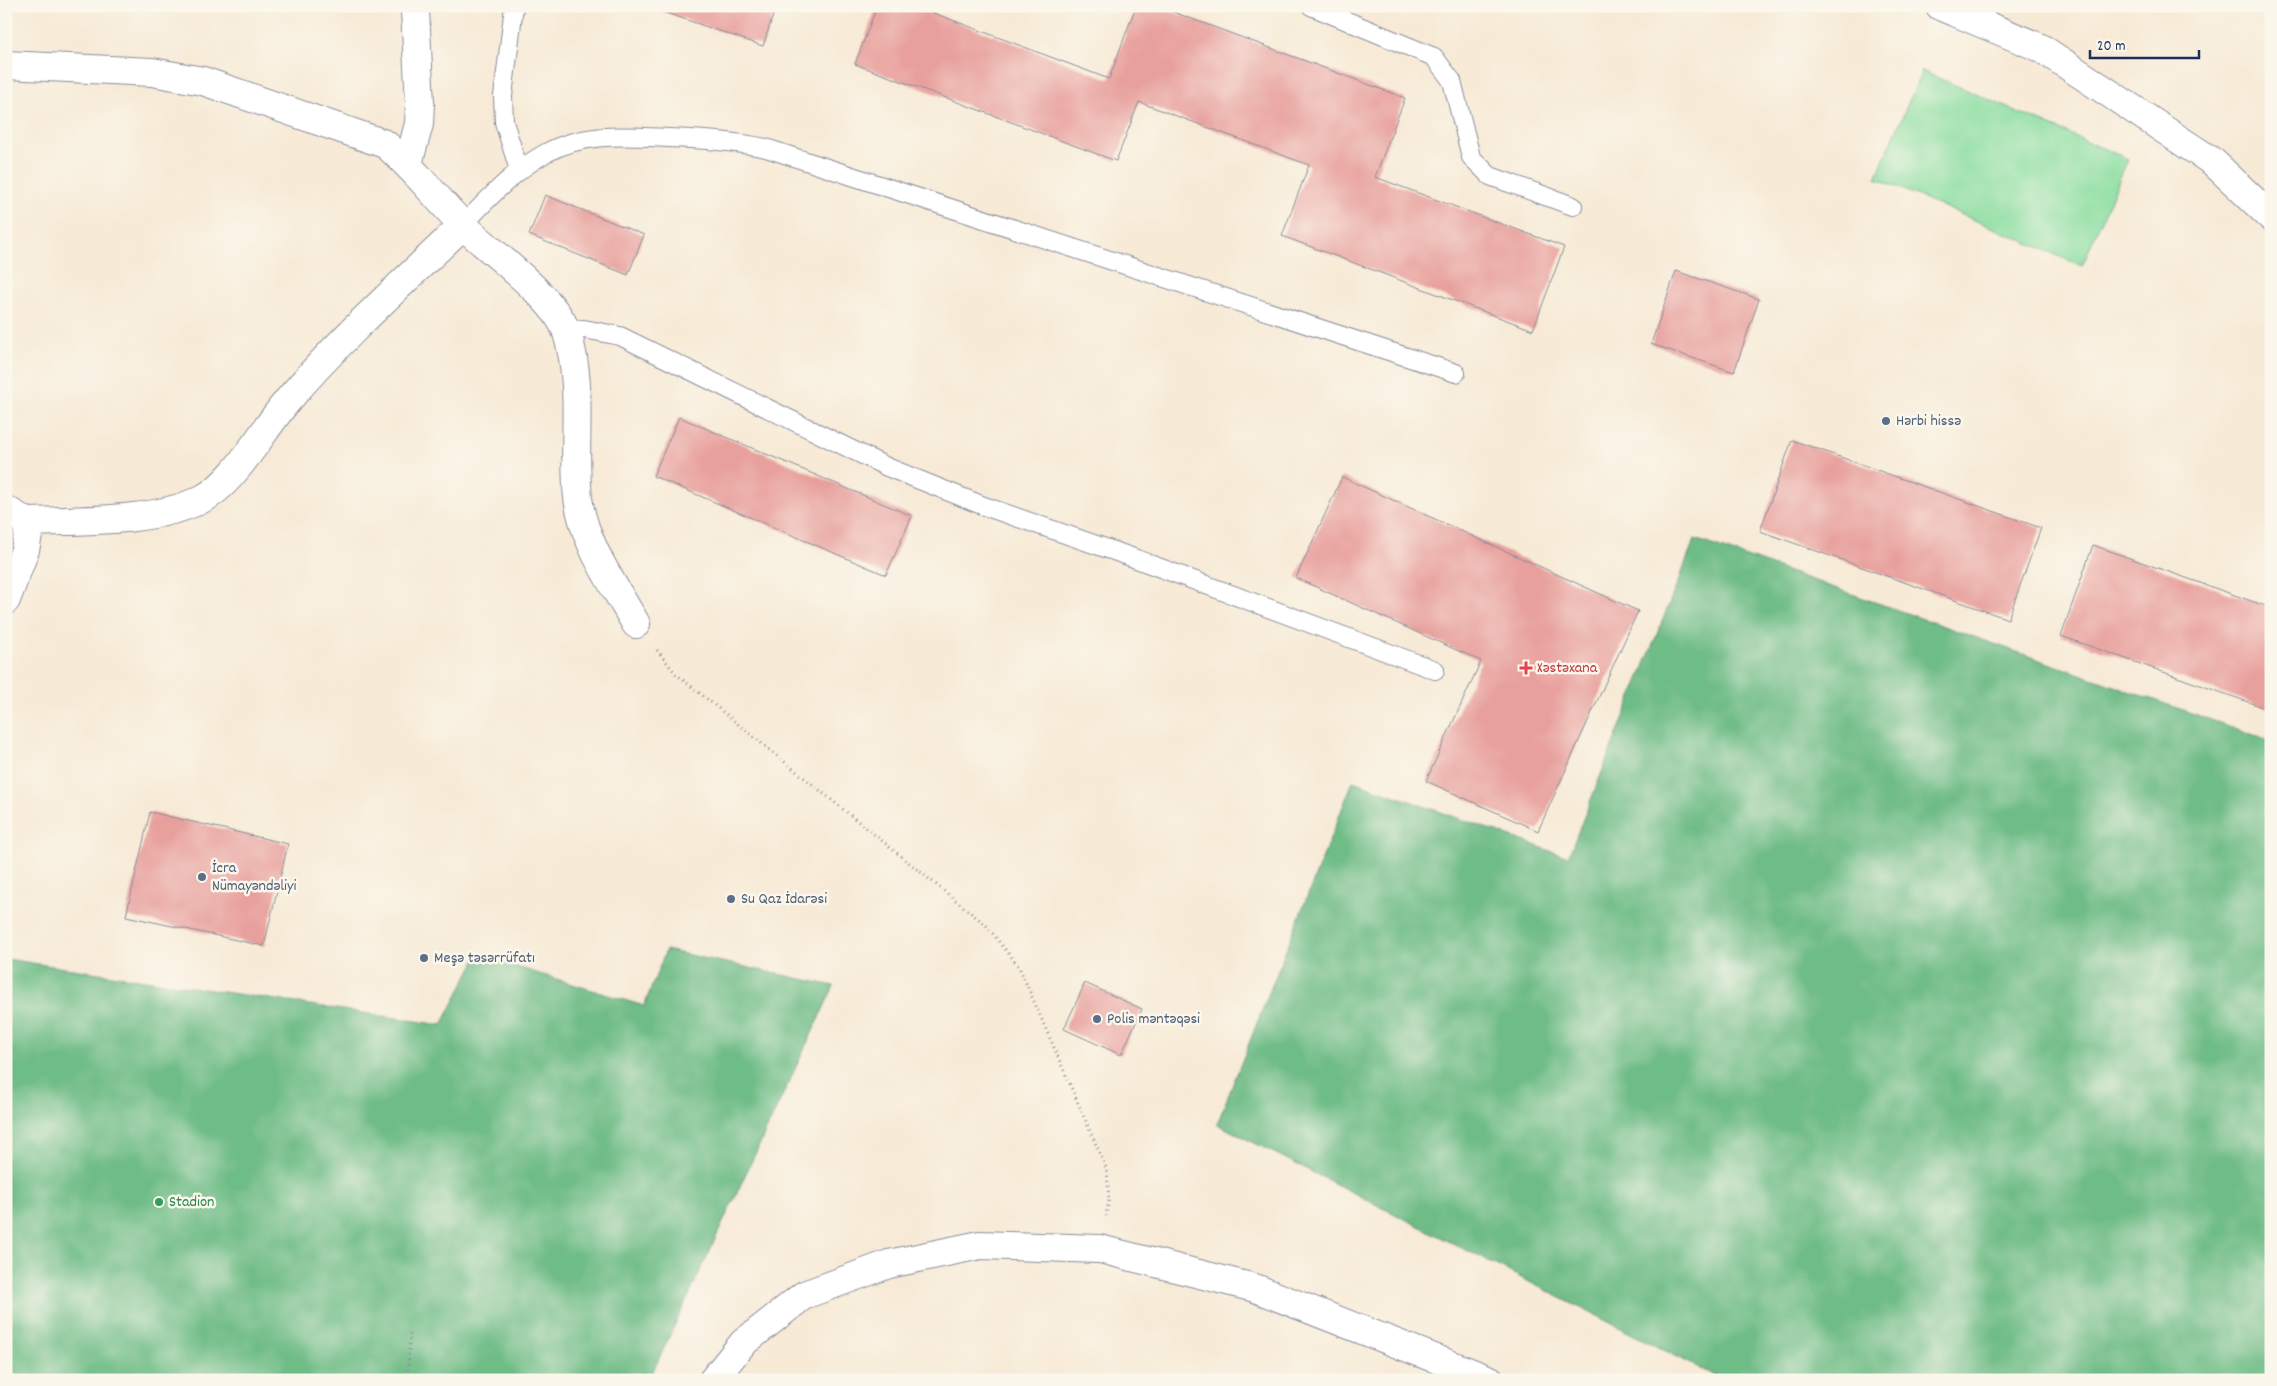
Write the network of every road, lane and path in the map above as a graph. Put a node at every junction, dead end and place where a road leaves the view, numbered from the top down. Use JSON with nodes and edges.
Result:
{"nodes":[{"id":1,"x":514,"y":6,"type":"edge"},
{"id":2,"x":1311,"y":6,"type":"edge"},
{"id":3,"x":1940,"y":6,"type":"edge"},
{"id":4,"x":415,"y":11,"type":"dead end"},
{"id":5,"x":6,"y":65,"type":"edge"},
{"id":6,"x":408,"y":164,"type":"junction"},
{"id":7,"x":519,"y":170,"type":"junction"},
{"id":8,"x":1573,"y":206,"type":"dead end"},
{"id":9,"x":2271,"y":217,"type":"edge"},
{"id":10,"x":463,"y":225,"type":"junction"},
{"id":11,"x":567,"y":331,"type":"junction"},
{"id":12,"x":1456,"y":373,"type":"dead end"},
{"id":13,"x":16,"y":516,"type":"edge"},
{"id":14,"x":6,"y":600,"type":"edge"},
{"id":15,"x":636,"y":624,"type":"joint"},
{"id":16,"x":1435,"y":670,"type":"dead end"},
{"id":17,"x":1100,"y":1249,"type":"junction"},
{"id":18,"x":410,"y":1333,"type":"dead end"},
{"id":19,"x":407,"y":1380,"type":"edge"},
{"id":20,"x":713,"y":1380,"type":"edge"},
{"id":21,"x":1490,"y":1380,"type":"edge"}],
"edges":[{"from":1,"to":7,"type":"lane"},
{"from":2,"to":8,"type":"lane"},
{"from":3,"to":9,"type":"street"},
{"from":4,"to":6,"type":"street"},
{"from":5,"to":6,"type":"street"},
{"from":6,"to":10,"type":"street"},
{"from":7,"to":10,"type":"lane"},
{"from":7,"to":12,"type":"lane"},
{"from":10,"to":11,"type":"street"},
{"from":10,"to":13,"type":"street"},
{"from":11,"to":15,"type":"street"},
{"from":11,"to":16,"type":"lane"},
{"from":13,"to":14,"type":"street"},
{"from":15,"to":17,"type":"path"},
{"from":17,"to":20,"type":"street"},
{"from":17,"to":21,"type":"street"},
{"from":18,"to":19,"type":"path"}]}
